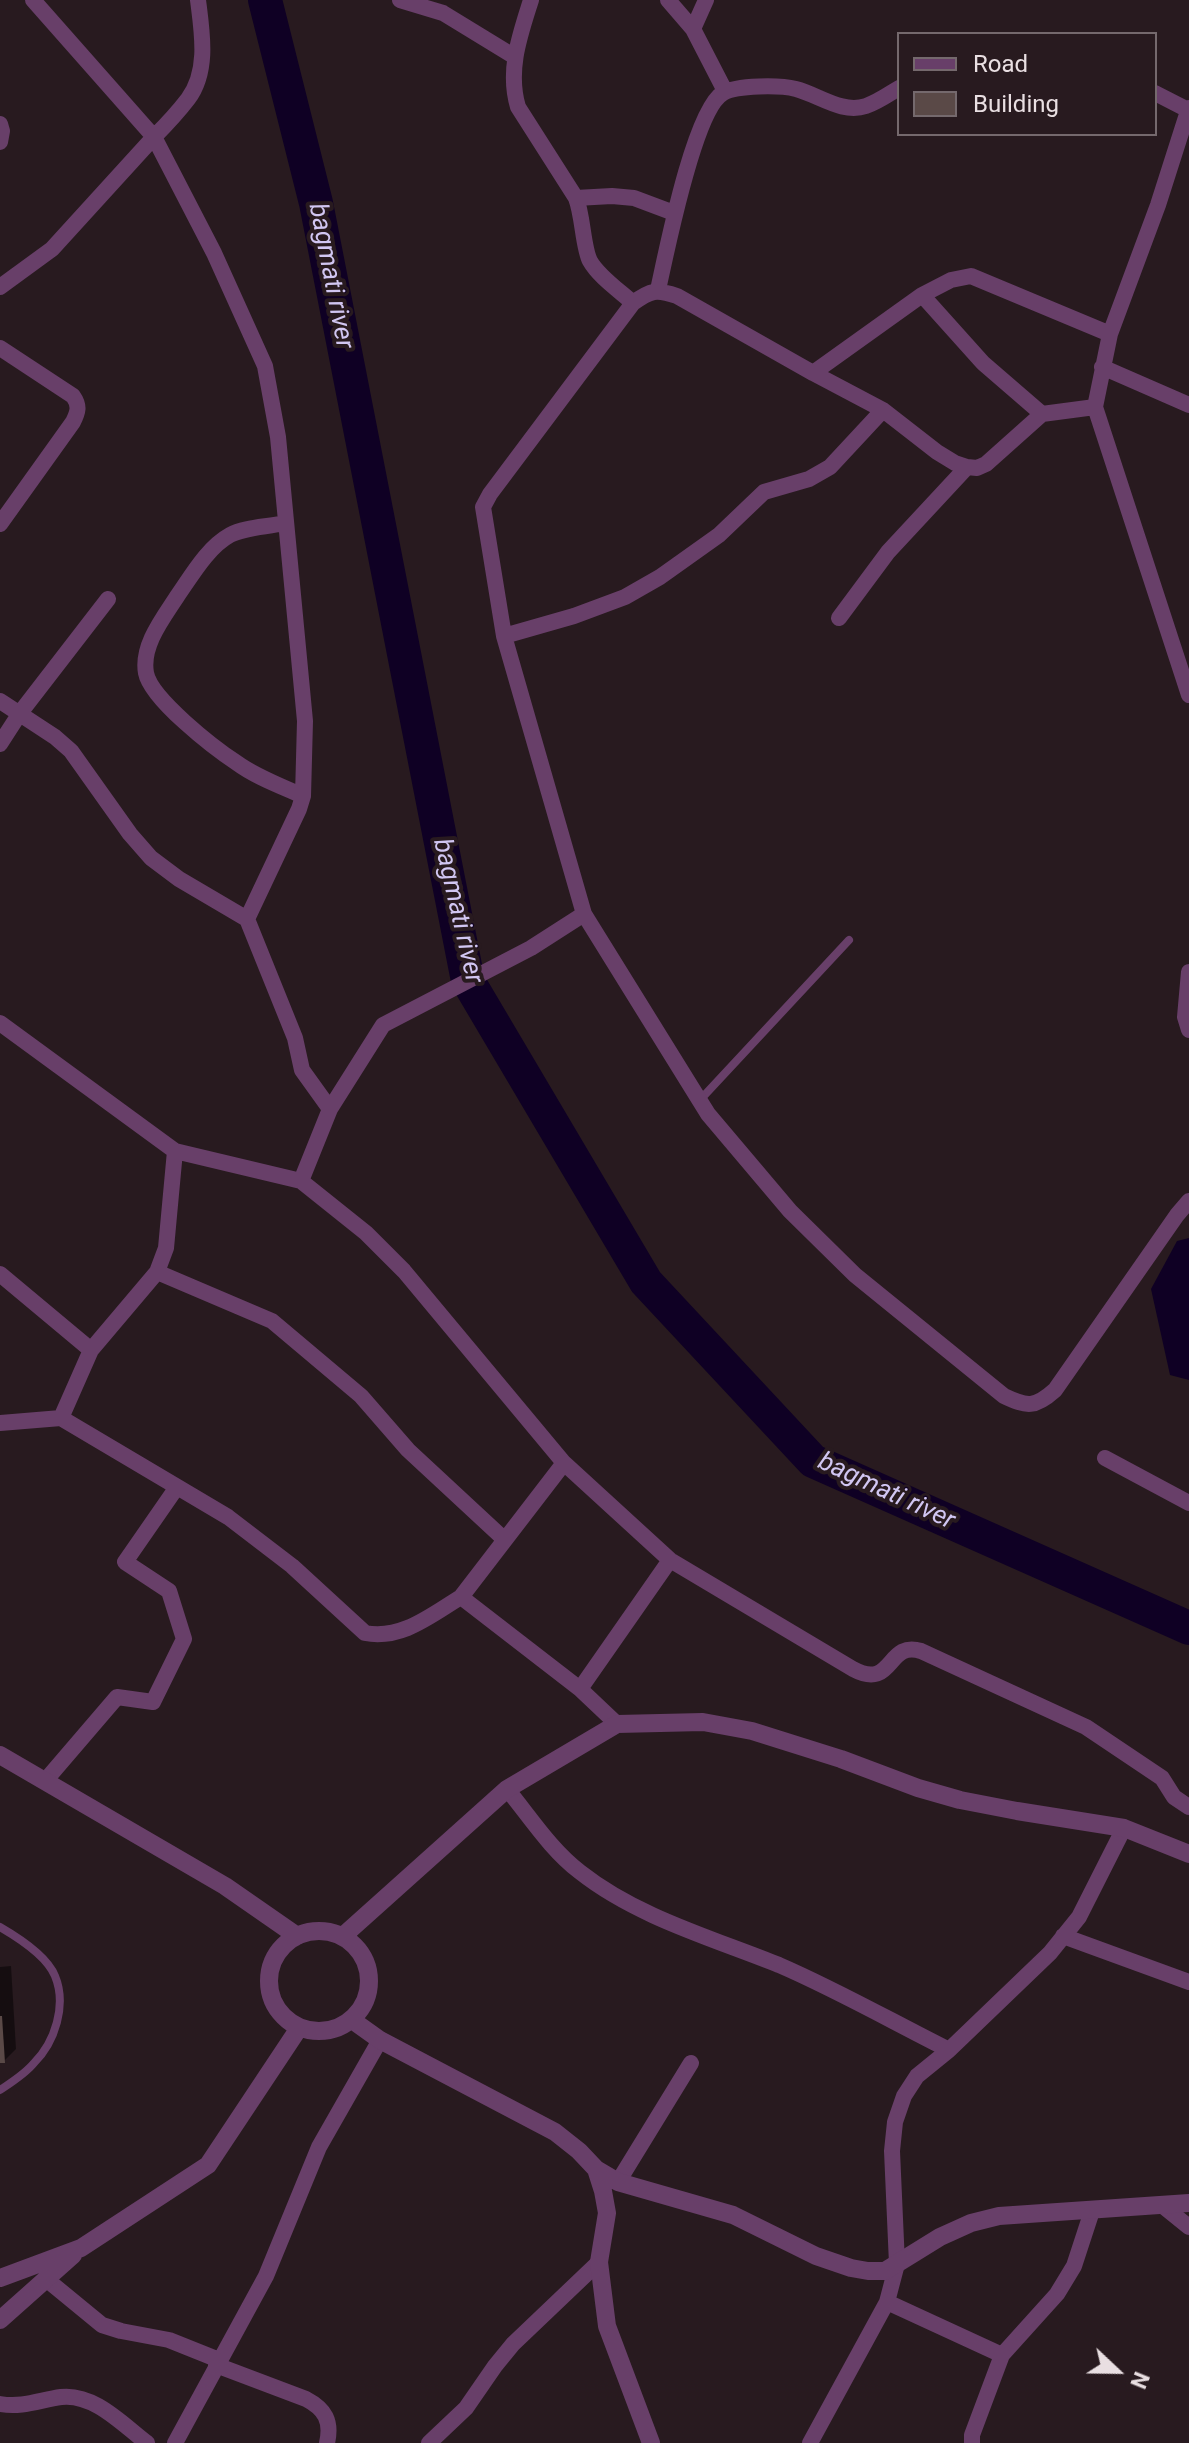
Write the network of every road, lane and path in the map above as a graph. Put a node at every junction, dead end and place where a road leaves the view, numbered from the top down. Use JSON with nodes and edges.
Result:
{"nodes":[{"id":1,"x":33,"y":0,"type":"edge"},
{"id":2,"x":198,"y":0,"type":"edge"},
{"id":3,"x":400,"y":0,"type":"edge"},
{"id":4,"x":531,"y":0,"type":"edge"},
{"id":5,"x":668,"y":0,"type":"edge"},
{"id":6,"x":706,"y":0,"type":"edge"},
{"id":7,"x":693,"y":29,"type":"junction"},
{"id":8,"x":515,"y":57,"type":"junction"},
{"id":9,"x":897,"y":89,"type":"edge"},
{"id":10,"x":725,"y":91,"type":"junction"},
{"id":11,"x":1157,"y":94,"type":"edge"},
{"id":12,"x":1189,"y":109,"type":"edge"},
{"id":13,"x":0,"y":124,"type":"edge"},
{"id":14,"x":154,"y":137,"type":"junction"},
{"id":15,"x":0,"y":142,"type":"edge"},
{"id":16,"x":576,"y":198,"type":"junction"},
{"id":17,"x":674,"y":213,"type":"junction"},
{"id":18,"x":0,"y":287,"type":"edge"},
{"id":19,"x":658,"y":290,"type":"junction"},
{"id":20,"x":922,"y":295,"type":"junction"},
{"id":21,"x":633,"y":303,"type":"junction"},
{"id":22,"x":1110,"y":334,"type":"junction"},
{"id":23,"x":0,"y":348,"type":"edge"},
{"id":24,"x":1102,"y":367,"type":"junction"},
{"id":25,"x":813,"y":373,"type":"junction"},
{"id":26,"x":1189,"y":405,"type":"edge"},
{"id":27,"x":1095,"y":407,"type":"junction"},
{"id":28,"x":883,"y":410,"type":"junction"},
{"id":29,"x":1042,"y":414,"type":"junction"},
{"id":30,"x":967,"y":467,"type":"junction"},
{"id":31,"x":284,"y":523,"type":"junction"},
{"id":32,"x":0,"y":524,"type":"edge"},
{"id":33,"x":108,"y":599,"type":"dead end"},
{"id":34,"x":839,"y":618,"type":"dead end"},
{"id":35,"x":504,"y":636,"type":"junction"},
{"id":36,"x":1187,"y":686,"type":"edge"},
{"id":37,"x":0,"y":701,"type":"edge"},
{"id":38,"x":20,"y":713,"type":"junction"},
{"id":39,"x":0,"y":744,"type":"edge"},
{"id":40,"x":303,"y":796,"type":"junction"},
{"id":41,"x":584,"y":914,"type":"junction"},
{"id":42,"x":247,"y":919,"type":"junction"},
{"id":43,"x":849,"y":940,"type":"dead end"},
{"id":44,"x":1189,"y":972,"type":"edge"},
{"id":45,"x":0,"y":1023,"type":"edge"},
{"id":46,"x":1189,"y":1030,"type":"edge"},
{"id":47,"x":700,"y":1100,"type":"junction"},
{"id":48,"x":330,"y":1109,"type":"junction"},
{"id":49,"x":175,"y":1151,"type":"junction"},
{"id":50,"x":301,"y":1181,"type":"junction"},
{"id":51,"x":1189,"y":1201,"type":"edge"},
{"id":52,"x":157,"y":1272,"type":"junction"},
{"id":53,"x":0,"y":1274,"type":"edge"},
{"id":54,"x":91,"y":1350,"type":"junction"},
{"id":55,"x":61,"y":1418,"type":"junction"},
{"id":56,"x":0,"y":1423,"type":"edge"},
{"id":57,"x":1105,"y":1458,"type":"dead end"},
{"id":58,"x":564,"y":1463,"type":"junction"},
{"id":59,"x":177,"y":1487,"type":"junction"},
{"id":60,"x":1189,"y":1503,"type":"edge"},
{"id":61,"x":505,"y":1540,"type":"junction"},
{"id":62,"x":670,"y":1560,"type":"junction"},
{"id":63,"x":461,"y":1597,"type":"junction"},
{"id":64,"x":580,"y":1689,"type":"junction"},
{"id":65,"x":617,"y":1724,"type":"junction"},
{"id":66,"x":0,"y":1755,"type":"edge"},
{"id":67,"x":45,"y":1781,"type":"junction"},
{"id":68,"x":507,"y":1789,"type":"junction"},
{"id":69,"x":1189,"y":1807,"type":"edge"},
{"id":70,"x":1124,"y":1828,"type":"junction"},
{"id":71,"x":1189,"y":1854,"type":"edge"},
{"id":72,"x":0,"y":1927,"type":"edge"},
{"id":73,"x":297,"y":1936,"type":"junction"},
{"id":74,"x":343,"y":1936,"type":"junction"},
{"id":75,"x":1063,"y":1936,"type":"junction"},
{"id":76,"x":1189,"y":1982,"type":"edge"},
{"id":77,"x":352,"y":2020,"type":"junction"},
{"id":78,"x":299,"y":2028,"type":"junction"},
{"id":79,"x":380,"y":2040,"type":"junction"},
{"id":80,"x":949,"y":2050,"type":"junction"},
{"id":81,"x":691,"y":2063,"type":"dead end"},
{"id":82,"x":0,"y":2090,"type":"edge"},
{"id":83,"x":596,"y":2169,"type":"junction"},
{"id":84,"x":618,"y":2182,"type":"junction"},
{"id":85,"x":1189,"y":2203,"type":"edge"},
{"id":86,"x":1163,"y":2206,"type":"junction"},
{"id":87,"x":1092,"y":2211,"type":"junction"},
{"id":88,"x":1189,"y":2227,"type":"edge"},
{"id":89,"x":81,"y":2248,"type":"junction"},
{"id":90,"x":599,"y":2262,"type":"junction"},
{"id":91,"x":897,"y":2264,"type":"junction"},
{"id":92,"x":0,"y":2278,"type":"edge"},
{"id":93,"x":46,"y":2279,"type":"junction"},
{"id":94,"x":887,"y":2302,"type":"junction"},
{"id":95,"x":0,"y":2320,"type":"edge"},
{"id":96,"x":1002,"y":2355,"type":"junction"},
{"id":97,"x":218,"y":2363,"type":"junction"},
{"id":98,"x":0,"y":2404,"type":"edge"},
{"id":99,"x":147,"y":2443,"type":"edge"},
{"id":100,"x":175,"y":2443,"type":"edge"},
{"id":101,"x":327,"y":2443,"type":"edge"},
{"id":102,"x":429,"y":2443,"type":"edge"},
{"id":103,"x":651,"y":2443,"type":"edge"},
{"id":104,"x":810,"y":2443,"type":"edge"},
{"id":105,"x":972,"y":2443,"type":"edge"}],
"edges":[{"from":1,"to":14,"type":"street"},
{"from":2,"to":14,"type":"street"},
{"from":3,"to":8,"type":"street"},
{"from":4,"to":8,"type":"street"},
{"from":5,"to":7,"type":"street"},
{"from":6,"to":7,"type":"street"},
{"from":7,"to":10,"type":"street"},
{"from":8,"to":16,"type":"street"},
{"from":9,"to":10,"type":"street"},
{"from":10,"to":17,"type":"street"},
{"from":11,"to":12,"type":"street"},
{"from":12,"to":22,"type":"street"},
{"from":13,"to":15,"type":"street"},
{"from":14,"to":18,"type":"street"},
{"from":14,"to":31,"type":"street"},
{"from":16,"to":17,"type":"street"},
{"from":16,"to":21,"type":"street"},
{"from":17,"to":19,"type":"street"},
{"from":19,"to":21,"type":"street"},
{"from":19,"to":25,"type":"street"},
{"from":20,"to":22,"type":"street"},
{"from":20,"to":25,"type":"street"},
{"from":20,"to":29,"type":"street"},
{"from":21,"to":35,"type":"street"},
{"from":22,"to":24,"type":"street"},
{"from":23,"to":32,"type":"street"},
{"from":24,"to":26,"type":"street"},
{"from":24,"to":27,"type":"street"},
{"from":25,"to":28,"type":"street"},
{"from":27,"to":29,"type":"street"},
{"from":27,"to":36,"type":"street"},
{"from":28,"to":30,"type":"street"},
{"from":28,"to":35,"type":"street"},
{"from":29,"to":30,"type":"street"},
{"from":30,"to":34,"type":"street"},
{"from":31,"to":40,"type":"street"},
{"from":31,"to":40,"type":"street"},
{"from":33,"to":38,"type":"street"},
{"from":35,"to":41,"type":"street"},
{"from":37,"to":38,"type":"street"},
{"from":38,"to":39,"type":"street"},
{"from":38,"to":42,"type":"street"},
{"from":40,"to":42,"type":"street"},
{"from":41,"to":47,"type":"street"},
{"from":41,"to":48,"type":"street"},
{"from":42,"to":48,"type":"street"},
{"from":43,"to":47,"type":"lane"},
{"from":44,"to":46,"type":"street"},
{"from":45,"to":49,"type":"street"},
{"from":47,"to":51,"type":"street"},
{"from":48,"to":50,"type":"street"},
{"from":49,"to":50,"type":"street"},
{"from":49,"to":52,"type":"street"},
{"from":50,"to":58,"type":"street"},
{"from":52,"to":54,"type":"street"},
{"from":52,"to":61,"type":"street"},
{"from":53,"to":54,"type":"street"},
{"from":54,"to":55,"type":"street"},
{"from":55,"to":56,"type":"street"},
{"from":55,"to":59,"type":"street"},
{"from":57,"to":60,"type":"street"},
{"from":58,"to":61,"type":"street"},
{"from":58,"to":62,"type":"street"},
{"from":59,"to":63,"type":"street"},
{"from":59,"to":67,"type":"street"},
{"from":61,"to":63,"type":"street"},
{"from":62,"to":64,"type":"street"},
{"from":62,"to":69,"type":"street"},
{"from":63,"to":64,"type":"street"},
{"from":64,"to":65,"type":"street"},
{"from":65,"to":68,"type":"street"},
{"from":65,"to":70,"type":"street"},
{"from":66,"to":67,"type":"street"},
{"from":67,"to":73,"type":"street"},
{"from":68,"to":74,"type":"street"},
{"from":68,"to":80,"type":"street"},
{"from":70,"to":71,"type":"street"},
{"from":70,"to":75,"type":"street"},
{"from":72,"to":82,"type":"lane"},
{"from":73,"to":74,"type":"street"},
{"from":73,"to":78,"type":"street"},
{"from":74,"to":77,"type":"street"},
{"from":75,"to":76,"type":"street"},
{"from":75,"to":80,"type":"street"},
{"from":77,"to":78,"type":"street"},
{"from":77,"to":79,"type":"street"},
{"from":78,"to":89,"type":"street"},
{"from":79,"to":83,"type":"street"},
{"from":79,"to":97,"type":"street"},
{"from":80,"to":91,"type":"street"},
{"from":81,"to":84,"type":"street"},
{"from":83,"to":84,"type":"street"},
{"from":83,"to":90,"type":"street"},
{"from":84,"to":91,"type":"street"},
{"from":85,"to":86,"type":"street"},
{"from":86,"to":87,"type":"street"},
{"from":86,"to":88,"type":"street"},
{"from":87,"to":91,"type":"street"},
{"from":87,"to":96,"type":"street"},
{"from":89,"to":92,"type":"street"},
{"from":89,"to":93,"type":"street"},
{"from":90,"to":102,"type":"street"},
{"from":90,"to":103,"type":"street"},
{"from":91,"to":94,"type":"street"},
{"from":93,"to":95,"type":"street"},
{"from":93,"to":97,"type":"street"},
{"from":94,"to":96,"type":"street"},
{"from":94,"to":104,"type":"street"},
{"from":96,"to":105,"type":"street"},
{"from":97,"to":100,"type":"street"},
{"from":97,"to":101,"type":"street"},
{"from":98,"to":99,"type":"street"}]}
